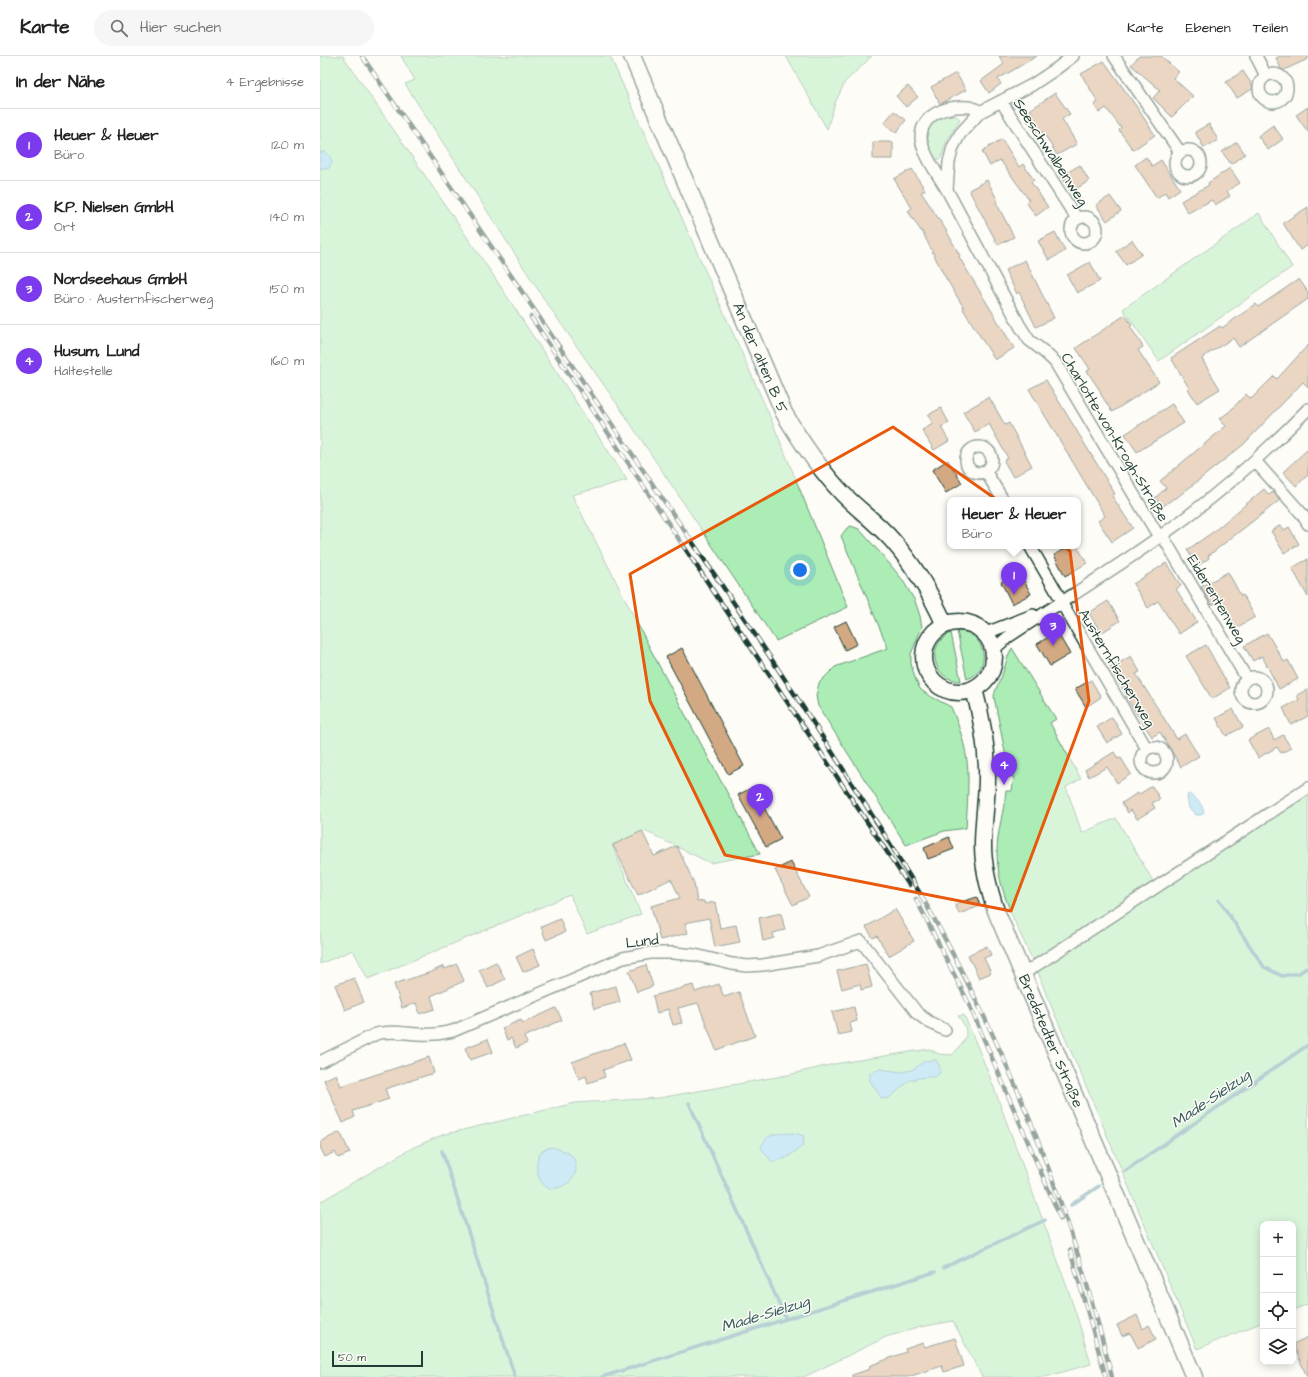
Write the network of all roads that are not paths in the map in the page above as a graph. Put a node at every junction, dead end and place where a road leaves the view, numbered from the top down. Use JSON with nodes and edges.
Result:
{"nodes":[{"id":1,"x":632,"y":56,"type":"edge"},
{"id":2,"x":1073,"y":56,"type":"edge"},
{"id":3,"x":1114,"y":56,"type":"edge"},
{"id":4,"x":1256,"y":56,"type":"edge"},
{"id":5,"x":1266,"y":76,"type":"dead end"},
{"id":6,"x":1001,"y":101,"type":"junction"},
{"id":7,"x":980,"y":112,"type":"junction"},
{"id":8,"x":1180,"y":152,"type":"dead end"},
{"id":9,"x":947,"y":190,"type":"junction"},
{"id":10,"x":1077,"y":219,"type":"dead end"},
{"id":11,"x":1308,"y":408,"type":"edge"},
{"id":12,"x":1254,"y":461,"type":"junction"},
{"id":13,"x":986,"y":472,"type":"dead end"},
{"id":14,"x":1001,"y":497,"type":"edge"},
{"id":15,"x":1308,"y":524,"type":"edge"},
{"id":16,"x":1160,"y":536,"type":"junction"},
{"id":17,"x":1032,"y":549,"type":"edge"},
{"id":18,"x":1059,"y":603,"type":"junction"},
{"id":19,"x":945,"y":625,"type":"junction"},
{"id":20,"x":986,"y":634,"type":"junction"},
{"id":21,"x":994,"y":649,"type":"junction"},
{"id":22,"x":1247,"y":679,"type":"dead end"},
{"id":23,"x":974,"y":690,"type":"junction"},
{"id":24,"x":1147,"y":749,"type":"dead end"},
{"id":25,"x":1308,"y":788,"type":"edge"},
{"id":26,"x":1023,"y":974,"type":"junction"},
{"id":27,"x":945,"y":1030,"type":"dead end"},
{"id":28,"x":320,"y":1062,"type":"edge"},
{"id":29,"x":1194,"y":1377,"type":"edge"}],
"edges":[{"from":1,"to":19,"type":"main road","name":"An der alten B 5"},
{"from":2,"to":6,"type":"street"},
{"from":3,"to":8,"type":"street"},
{"from":4,"to":5,"type":"street"},
{"from":6,"to":7,"type":"street"},
{"from":6,"to":10,"type":"street","name":"Seeschwalbenweg"},
{"from":7,"to":9,"type":"street"},
{"from":7,"to":9,"type":"street","name":"Charlotte-von-Krogh-Straße"},
{"from":9,"to":16,"type":"street","name":"Charlotte-von-Krogh-Straße"},
{"from":11,"to":12,"type":"street"},
{"from":12,"to":15,"type":"street"},
{"from":12,"to":16,"type":"street"},
{"from":13,"to":14,"type":"street"},
{"from":16,"to":18,"type":"street"},
{"from":16,"to":22,"type":"street","name":"Eiderentenweg"},
{"from":17,"to":18,"type":"street","name":"Austernfischerweg"},
{"from":18,"to":20,"type":"street"},
{"from":18,"to":21,"type":"street"},
{"from":18,"to":24,"type":"street","name":"Austernfischerweg"},
{"from":19,"to":20,"type":"main road"},
{"from":19,"to":23,"type":"main road"},
{"from":20,"to":21,"type":"main road"},
{"from":21,"to":23,"type":"main road"},
{"from":23,"to":26,"type":"main road","name":"Bredstedter Straße"},
{"from":25,"to":26,"type":"street"},
{"from":26,"to":29,"type":"main road","name":"Bredstedter Straße"},
{"from":27,"to":28,"type":"street","name":"Lund"}]}
